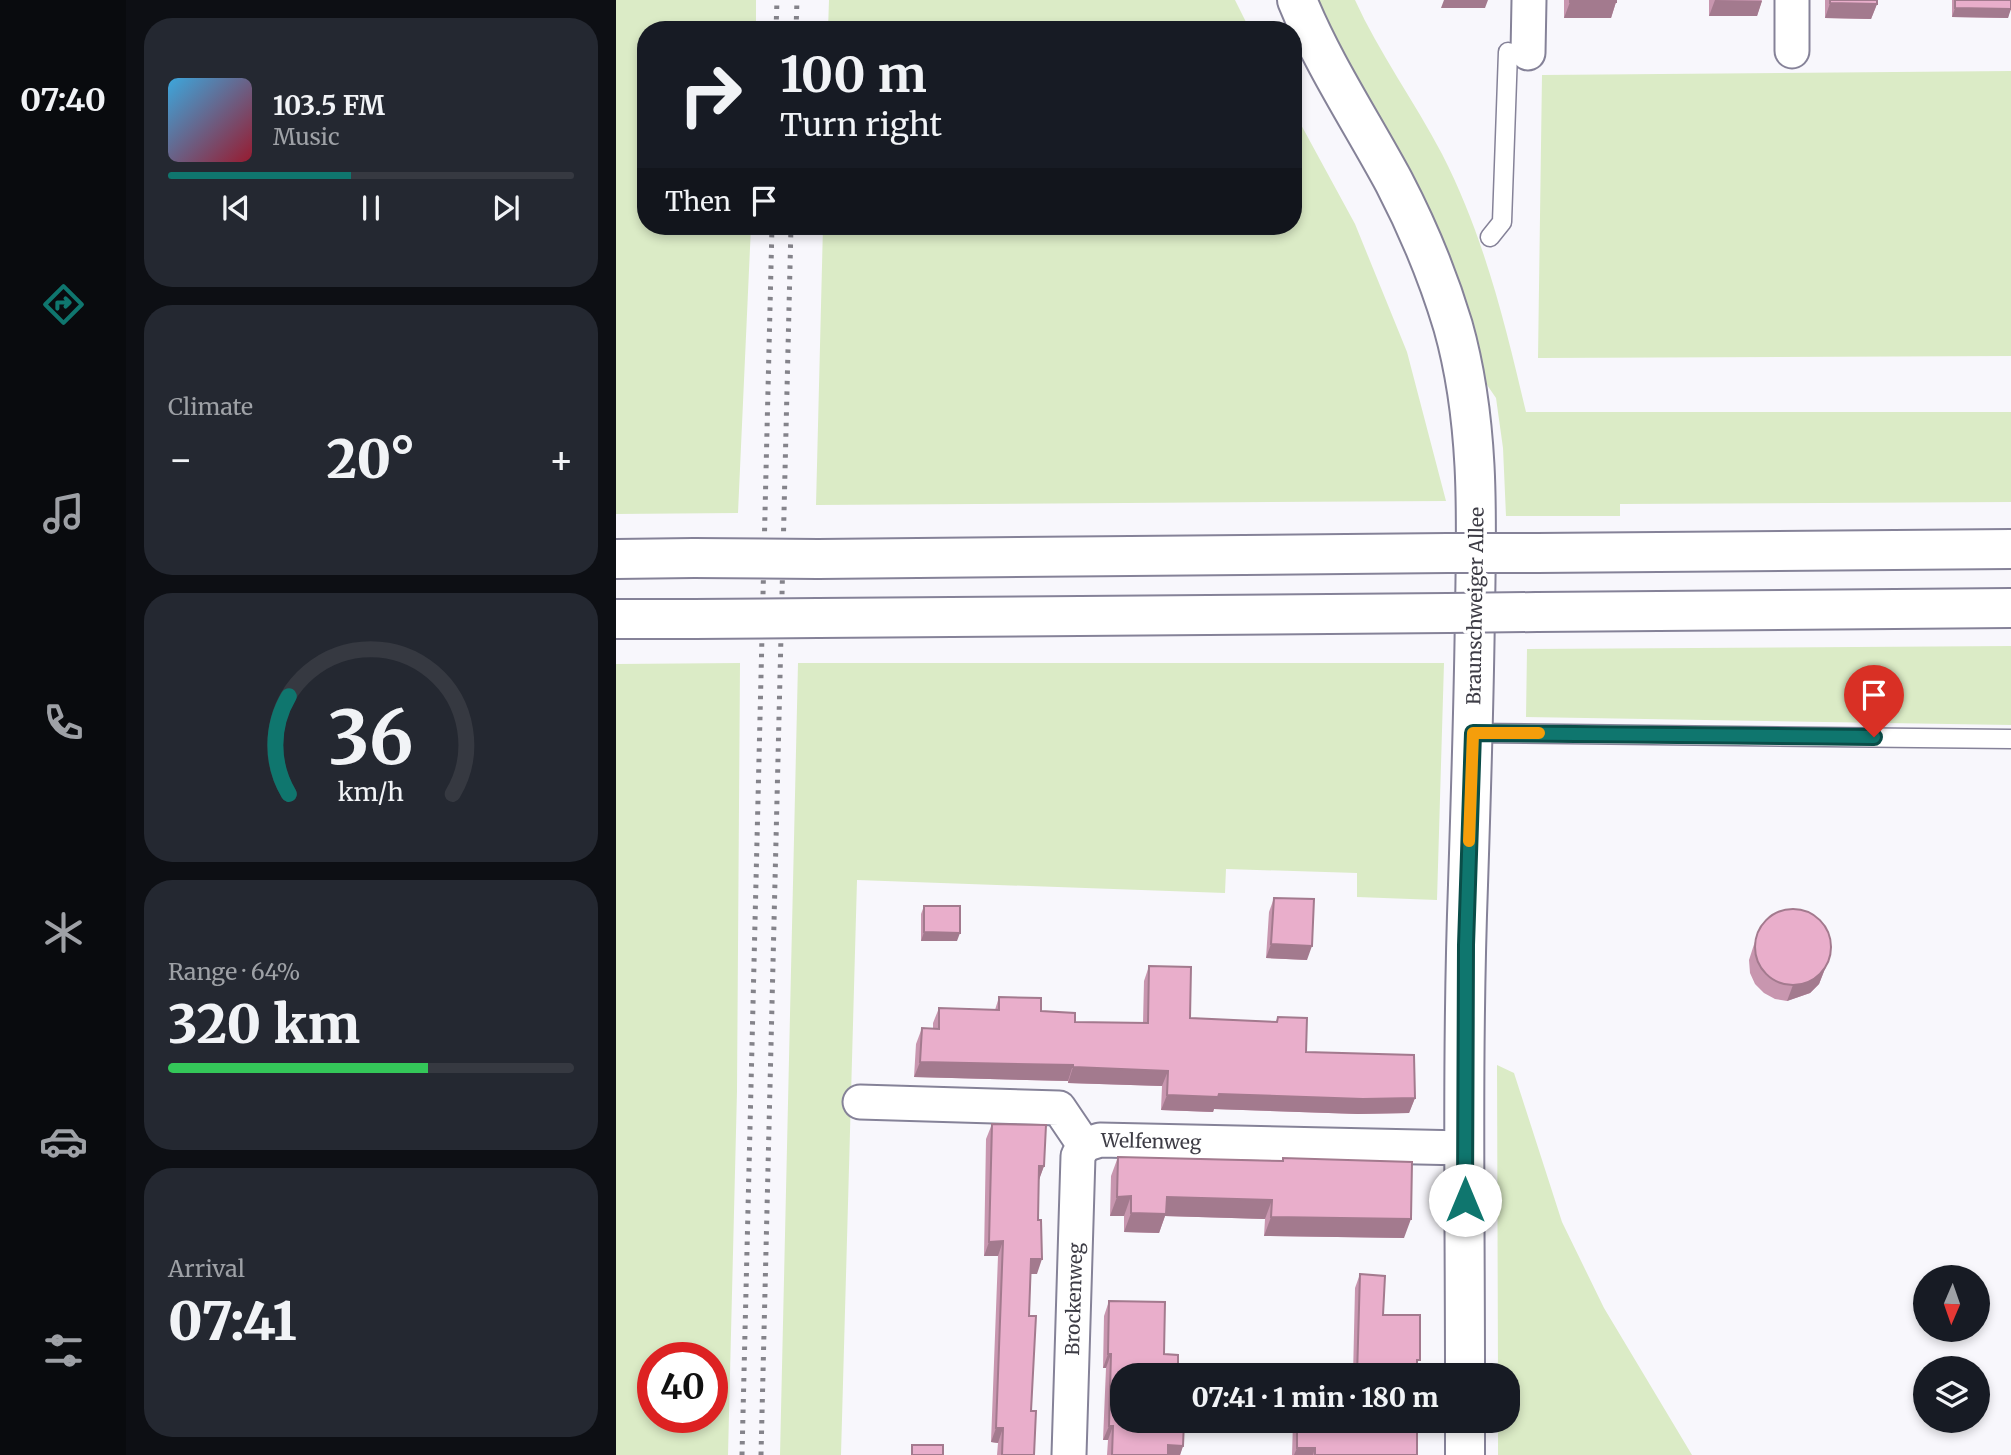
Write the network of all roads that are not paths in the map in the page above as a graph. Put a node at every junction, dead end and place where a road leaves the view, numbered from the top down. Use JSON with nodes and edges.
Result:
{"nodes":[{"id":1,"x":1297,"y":0,"type":"edge"},
{"id":2,"x":1529,"y":0,"type":"edge"},
{"id":3,"x":1792,"y":0,"type":"edge"},
{"id":4,"x":1792,"y":51,"type":"dead end"},
{"id":5,"x":1518,"y":52,"type":"joint"},
{"id":6,"x":1490,"y":237,"type":"dead end"},
{"id":7,"x":2011,"y":549,"type":"edge"},
{"id":8,"x":616,"y":559,"type":"edge"},
{"id":9,"x":2011,"y":608,"type":"edge"},
{"id":10,"x":616,"y":619,"type":"edge"},
{"id":11,"x":1473,"y":733,"type":"junction"},
{"id":12,"x":2011,"y":739,"type":"edge"},
{"id":13,"x":860,"y":1102,"type":"dead end"},
{"id":14,"x":1084,"y":1145,"type":"junction"},
{"id":15,"x":1465,"y":1148,"type":"junction"},
{"id":16,"x":1465,"y":1363,"type":"edge"},
{"id":17,"x":1465,"y":1433,"type":"edge"},
{"id":18,"x":1069,"y":1455,"type":"edge"},
{"id":19,"x":1465,"y":1455,"type":"edge"}],
"edges":[{"from":1,"to":11,"type":"main road","name":"Braunschweiger Allee"},
{"from":2,"to":5,"type":"street"},
{"from":3,"to":4,"type":"street"},
{"from":5,"to":6,"type":"lane"},
{"from":7,"to":8,"type":"main road","bridge":true},
{"from":9,"to":10,"type":"main road","bridge":true},
{"from":11,"to":12,"type":"lane"},
{"from":11,"to":15,"type":"main road","name":"Braunschweiger Allee"},
{"from":13,"to":14,"type":"street","name":"Welfenweg"},
{"from":14,"to":15,"type":"street","name":"Welfenweg"},
{"from":14,"to":18,"type":"street","name":"Brockenweg"},
{"from":15,"to":16,"type":"main road","name":"Braunschweiger Allee"},
{"from":17,"to":19,"type":"main road"}]}
